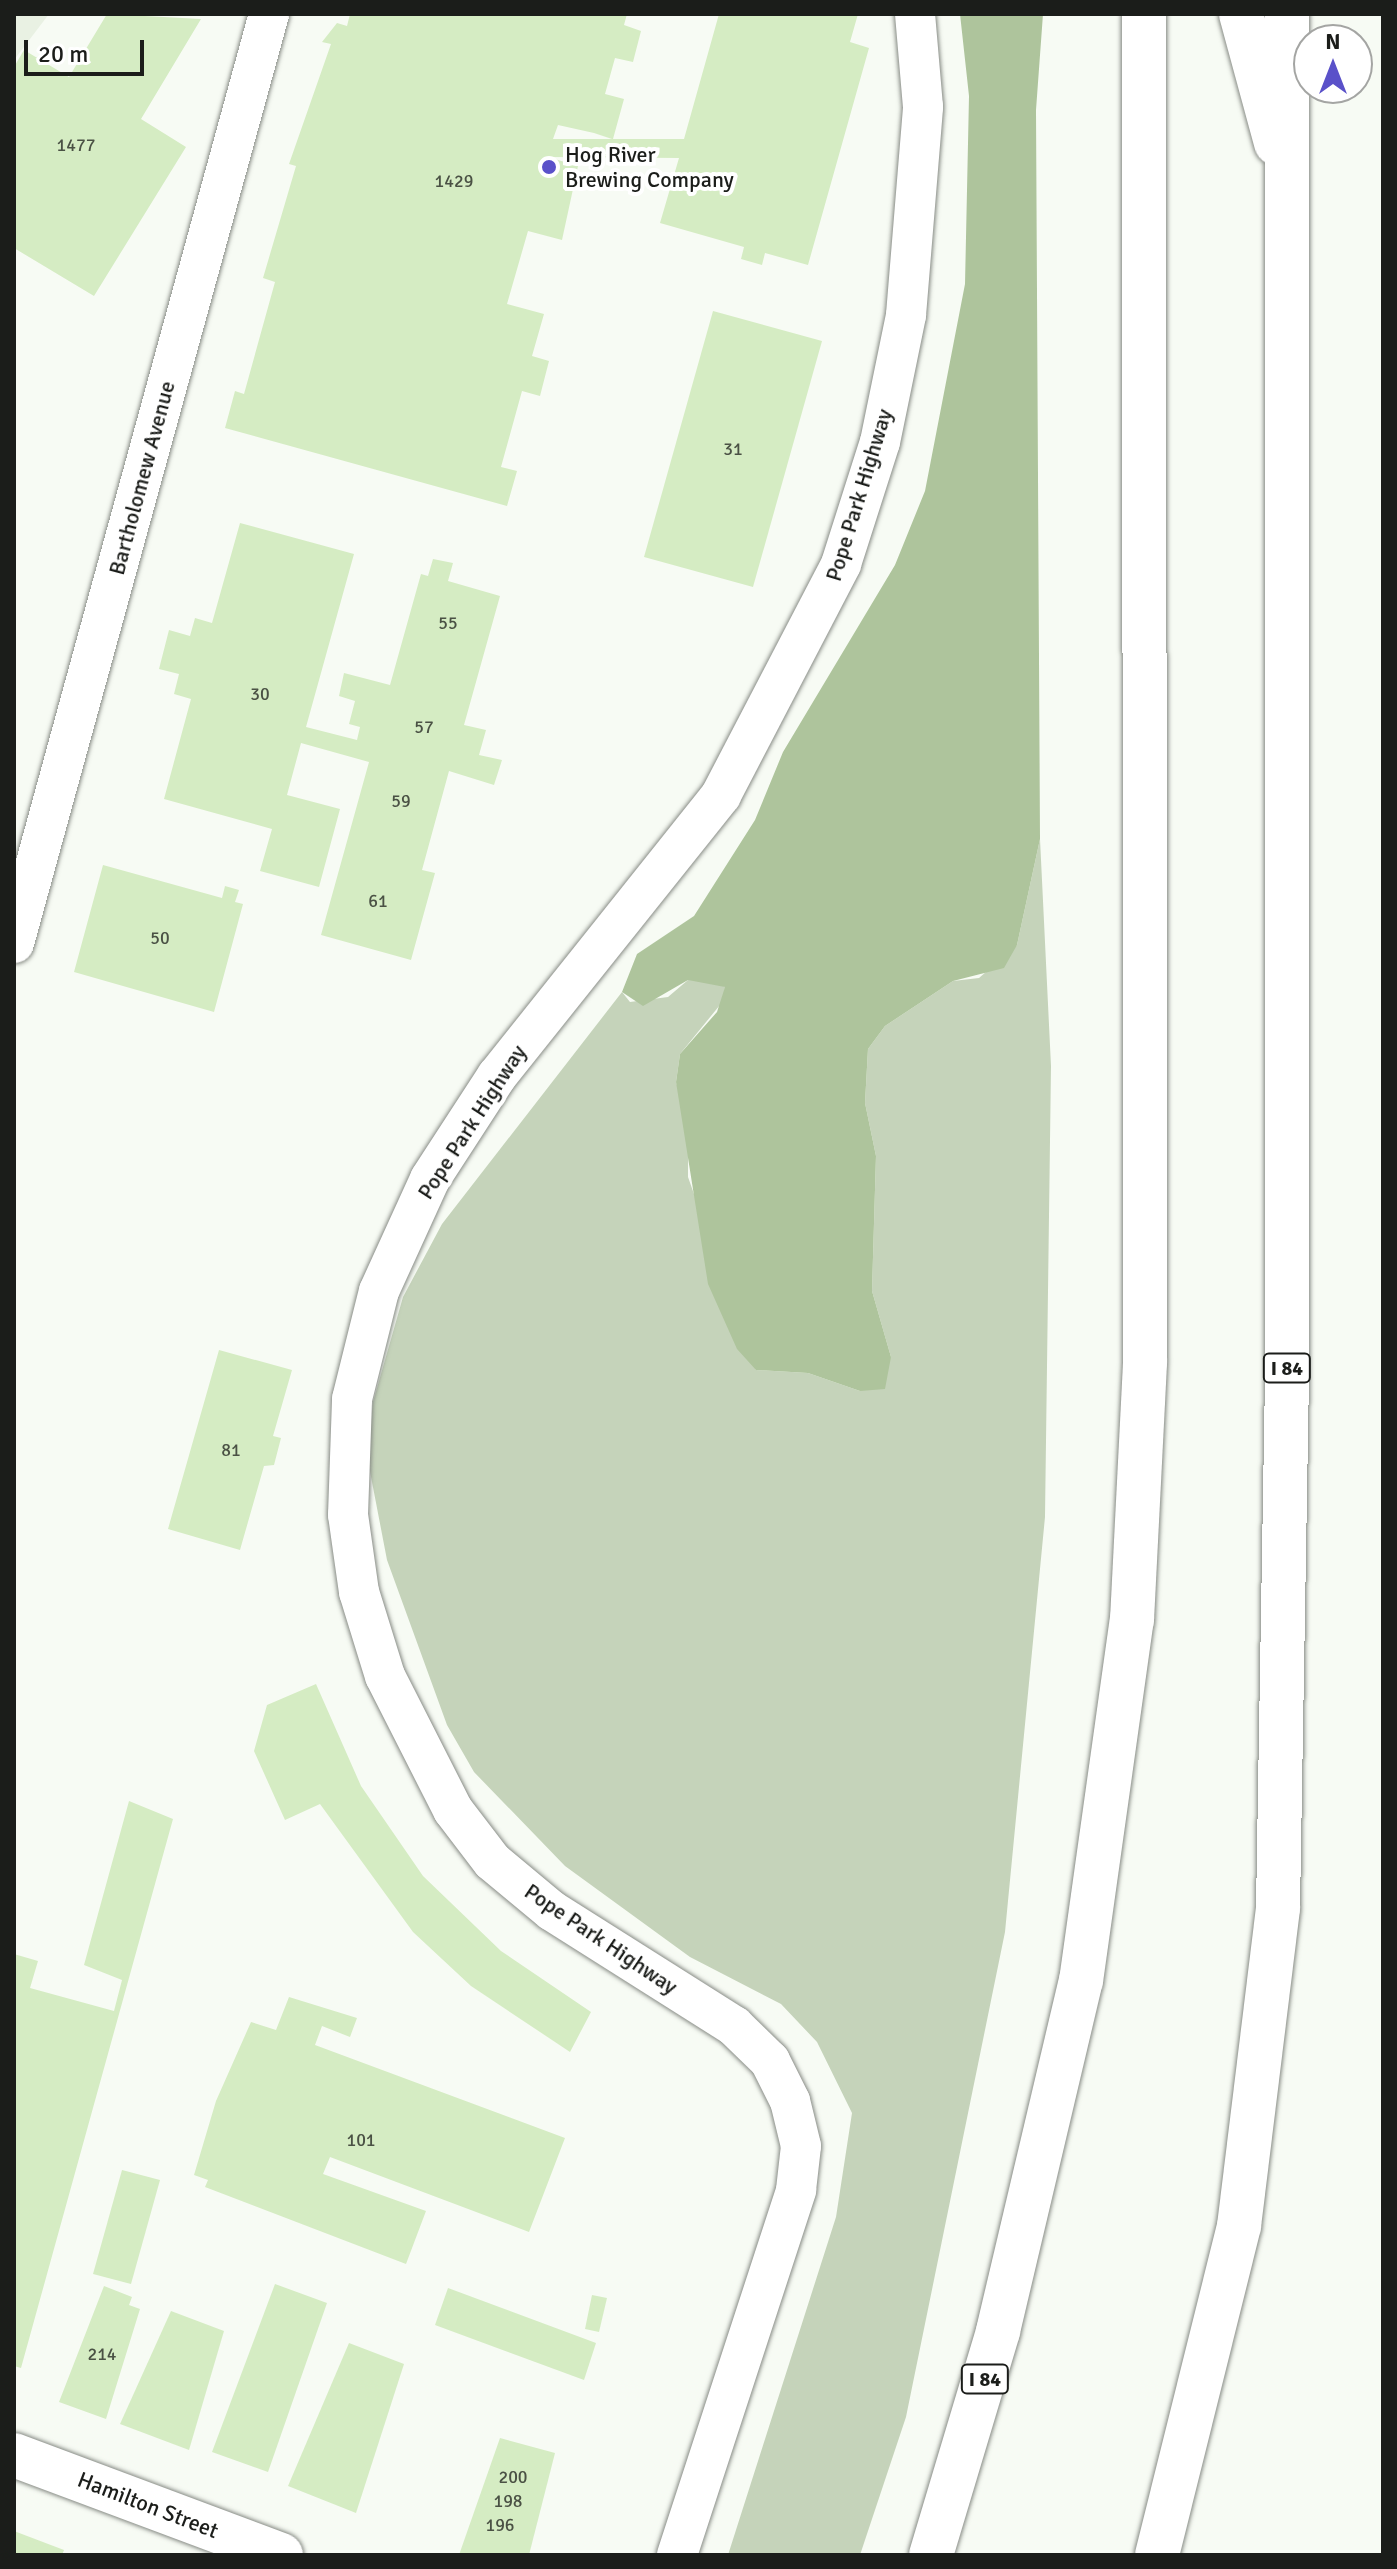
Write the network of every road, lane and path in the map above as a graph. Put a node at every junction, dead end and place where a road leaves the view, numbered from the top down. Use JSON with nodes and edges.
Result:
{"nodes":[{"id":1,"x":269,"y":14,"type":"edge"},
{"id":2,"x":915,"y":14,"type":"edge"},
{"id":3,"x":1241,"y":14,"type":"edge"},
{"id":4,"x":1287,"y":14,"type":"edge"},
{"id":5,"x":1142,"y":22,"type":"edge"},
{"id":6,"x":1287,"y":168,"type":"junction"},
{"id":7,"x":14,"y":943,"type":"edge"},
{"id":8,"x":14,"y":2455,"type":"edge"},
{"id":9,"x":281,"y":2555,"type":"edge"},
{"id":10,"x":677,"y":2555,"type":"edge"},
{"id":11,"x":931,"y":2555,"type":"edge"},
{"id":12,"x":1157,"y":2555,"type":"edge"}],
"edges":[{"from":1,"to":7,"type":"street","name":"Bartholomew Avenue"},
{"from":2,"to":10,"type":"street","name":"Pope Park Highway"},
{"from":3,"to":6,"type":"main road"},
{"from":4,"to":6,"type":"main road","number":"I 84"},
{"from":5,"to":11,"type":"main road","number":"I 84"},
{"from":6,"to":12,"type":"main road","number":"I 84"},
{"from":8,"to":9,"type":"main road","name":"Hamilton Street"}]}
